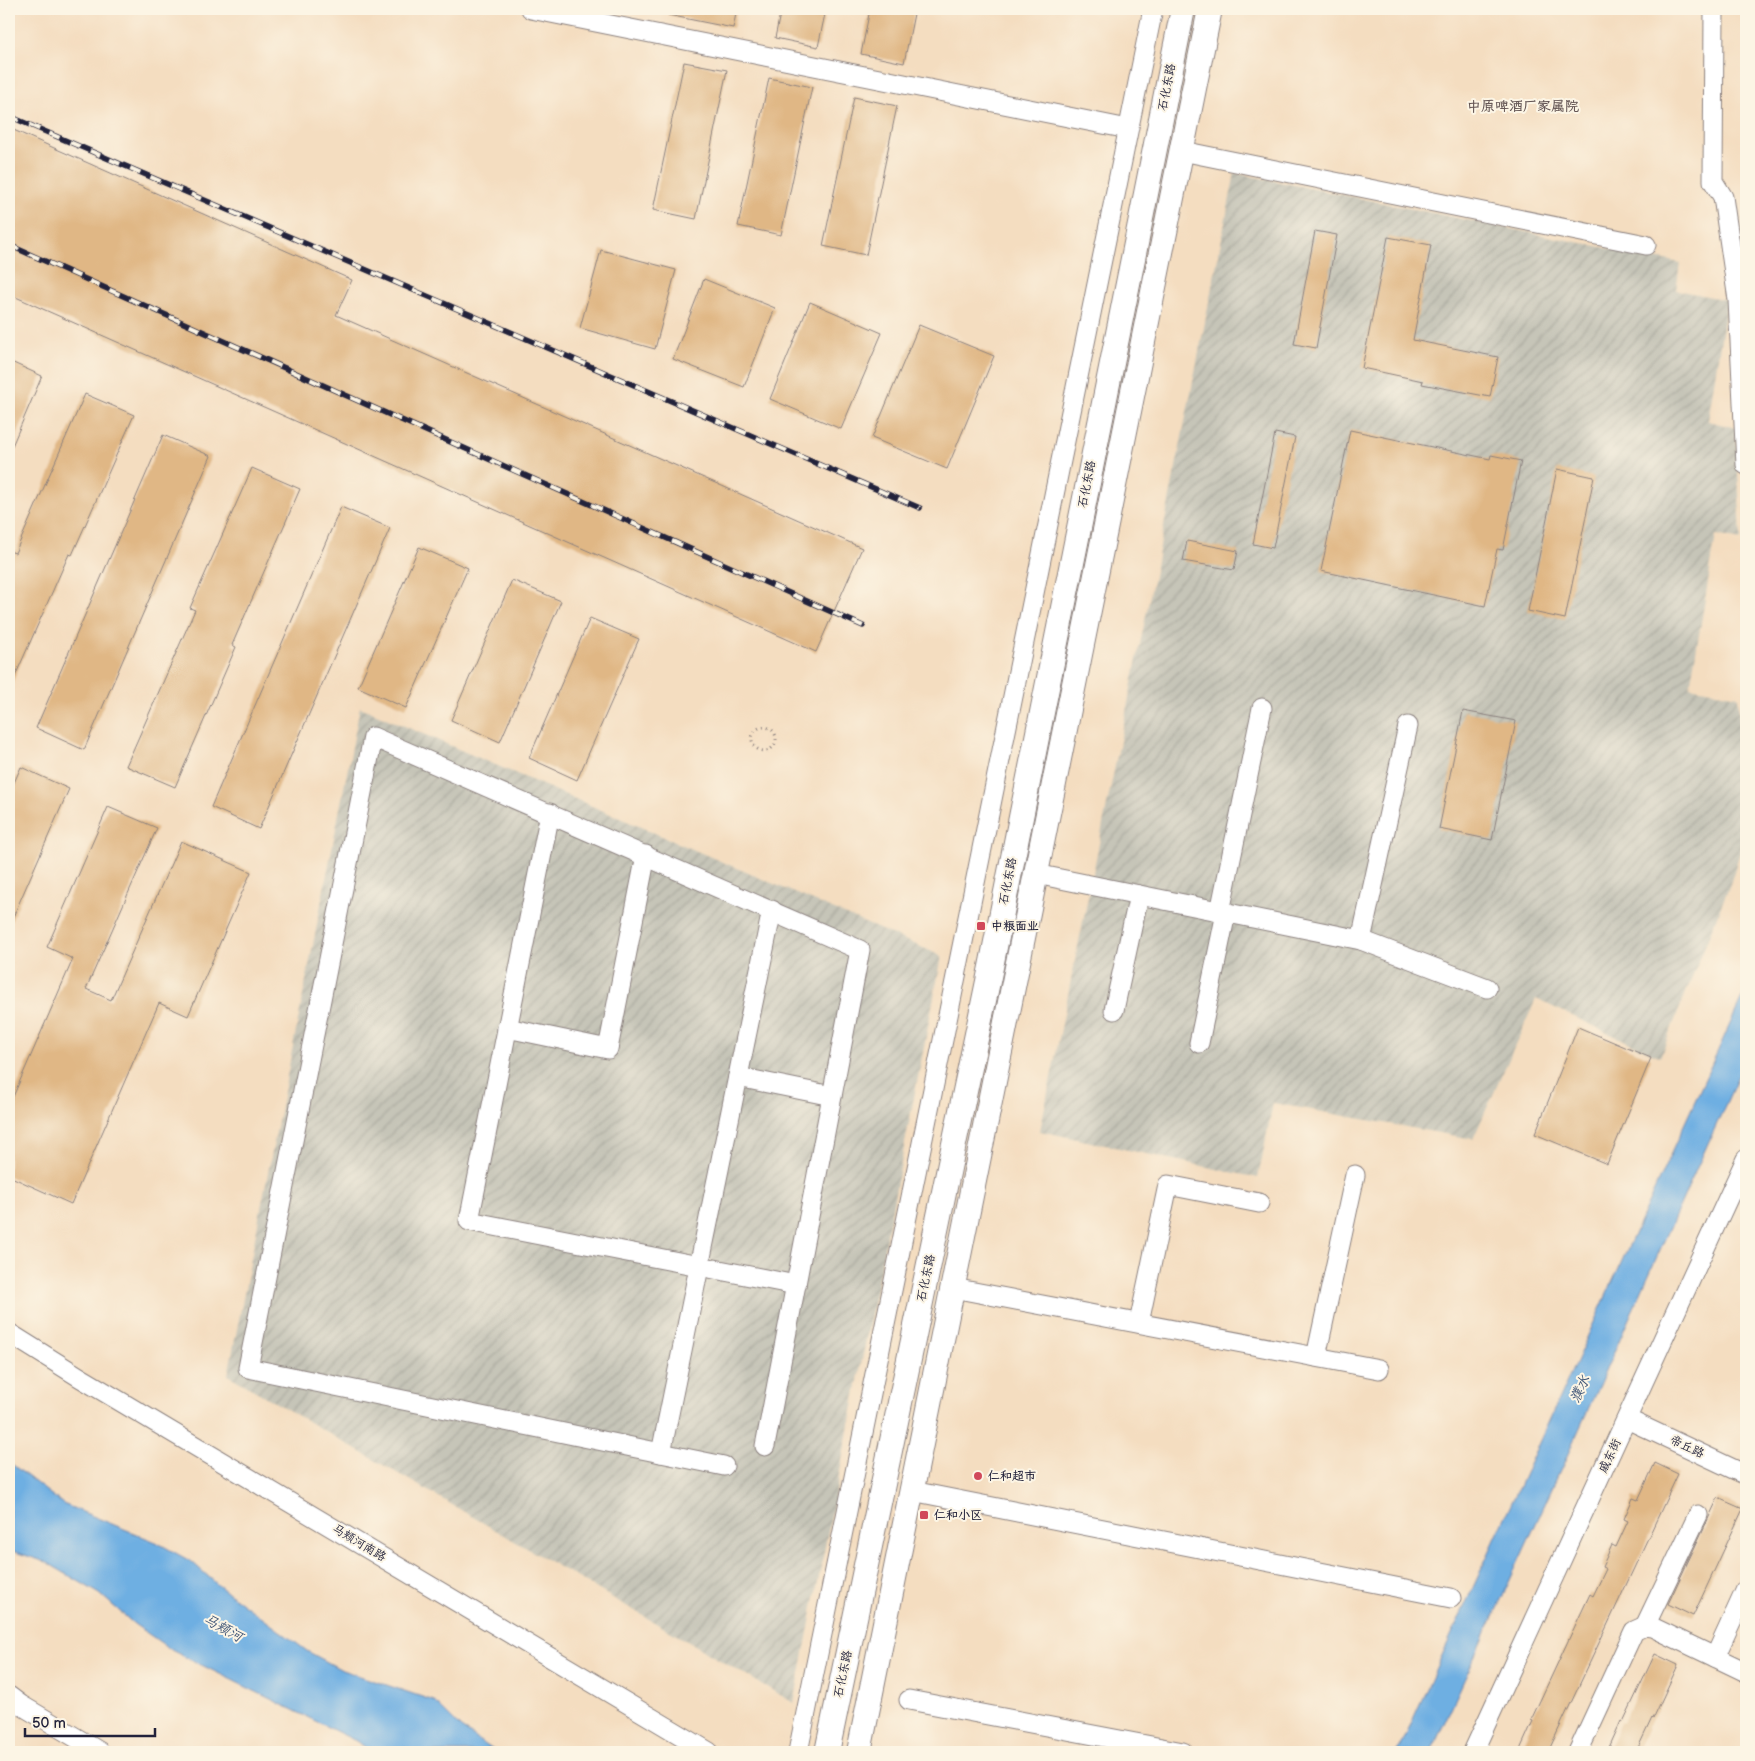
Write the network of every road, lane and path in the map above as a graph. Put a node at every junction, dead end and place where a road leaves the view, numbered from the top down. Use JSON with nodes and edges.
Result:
{"nodes":[{"id":1,"x":531,"y":9,"type":"edge"},
{"id":2,"x":1153,"y":9,"type":"edge"},
{"id":3,"x":1183,"y":9,"type":"edge"},
{"id":4,"x":1210,"y":9,"type":"edge"},
{"id":5,"x":1714,"y":9,"type":"edge"},
{"id":6,"x":1128,"y":129,"type":"junction"},
{"id":7,"x":1182,"y":151,"type":"junction"},
{"id":8,"x":1646,"y":246,"type":"dead end"},
{"id":9,"x":1746,"y":466,"type":"edge"},
{"id":10,"x":1262,"y":708,"type":"dead end"},
{"id":11,"x":1408,"y":726,"type":"dead end"},
{"id":12,"x":759,"y":750,"type":"joint"},
{"id":13,"x":550,"y":813,"type":"junction"},
{"id":14,"x":646,"y":855,"type":"junction"},
{"id":15,"x":1036,"y":874,"type":"junction"},
{"id":16,"x":1139,"y":895,"type":"junction"},
{"id":17,"x":772,"y":910,"type":"junction"},
{"id":18,"x":1223,"y":912,"type":"junction"},
{"id":19,"x":1361,"y":940,"type":"junction"},
{"id":20,"x":1487,"y":988,"type":"dead end"},
{"id":21,"x":1114,"y":1010,"type":"dead end"},
{"id":22,"x":507,"y":1028,"type":"junction"},
{"id":23,"x":1199,"y":1043,"type":"dead end"},
{"id":24,"x":738,"y":1076,"type":"junction"},
{"id":25,"x":832,"y":1096,"type":"junction"},
{"id":26,"x":1746,"y":1159,"type":"edge"},
{"id":27,"x":1355,"y":1175,"type":"dead end"},
{"id":28,"x":1259,"y":1202,"type":"dead end"},
{"id":29,"x":699,"y":1266,"type":"junction"},
{"id":30,"x":796,"y":1285,"type":"junction"},
{"id":31,"x":953,"y":1288,"type":"junction"},
{"id":32,"x":1139,"y":1324,"type":"junction"},
{"id":33,"x":9,"y":1333,"type":"edge"},
{"id":34,"x":1316,"y":1357,"type":"junction"},
{"id":35,"x":1379,"y":1369,"type":"dead end"},
{"id":36,"x":1627,"y":1420,"type":"junction"},
{"id":37,"x":765,"y":1446,"type":"dead end"},
{"id":38,"x":661,"y":1454,"type":"junction"},
{"id":39,"x":724,"y":1466,"type":"dead end"},
{"id":40,"x":1746,"y":1475,"type":"edge"},
{"id":41,"x":912,"y":1491,"type":"junction"},
{"id":42,"x":1698,"y":1515,"type":"dead end"},
{"id":43,"x":1746,"y":1589,"type":"edge"},
{"id":44,"x":1451,"y":1598,"type":"dead end"},
{"id":45,"x":1646,"y":1626,"type":"junction"},
{"id":46,"x":1715,"y":1657,"type":"junction"},
{"id":47,"x":1746,"y":1672,"type":"edge"},
{"id":48,"x":9,"y":1696,"type":"edge"},
{"id":49,"x":909,"y":1700,"type":"dead end"},
{"id":50,"x":100,"y":1752,"type":"edge"},
{"id":51,"x":709,"y":1752,"type":"edge"},
{"id":52,"x":798,"y":1752,"type":"edge"},
{"id":53,"x":827,"y":1752,"type":"edge"},
{"id":54,"x":859,"y":1752,"type":"edge"},
{"id":55,"x":1183,"y":1752,"type":"edge"},
{"id":56,"x":1473,"y":1752,"type":"edge"},
{"id":57,"x":1578,"y":1752,"type":"edge"}],
"edges":[{"from":1,"to":6,"type":"street"},
{"from":2,"to":6,"type":"street"},
{"from":3,"to":53,"type":"main road","name":"石化东路"},
{"from":4,"to":7,"type":"main road"},
{"from":5,"to":9,"type":"street"},
{"from":6,"to":52,"type":"street"},
{"from":7,"to":8,"type":"street"},
{"from":7,"to":15,"type":"main road"},
{"from":10,"to":18,"type":"street"},
{"from":11,"to":19,"type":"street"},
{"from":12,"to":12,"type":"path"},
{"from":13,"to":14,"type":"street"},
{"from":13,"to":22,"type":"street"},
{"from":13,"to":38,"type":"street"},
{"from":14,"to":17,"type":"street"},
{"from":14,"to":22,"type":"street"},
{"from":15,"to":16,"type":"street"},
{"from":15,"to":31,"type":"main road"},
{"from":16,"to":18,"type":"street"},
{"from":16,"to":21,"type":"street"},
{"from":17,"to":24,"type":"street"},
{"from":17,"to":25,"type":"street"},
{"from":18,"to":19,"type":"street"},
{"from":18,"to":23,"type":"street"},
{"from":19,"to":20,"type":"street"},
{"from":22,"to":29,"type":"street"},
{"from":24,"to":25,"type":"street"},
{"from":24,"to":29,"type":"street"},
{"from":25,"to":30,"type":"street"},
{"from":26,"to":36,"type":"street","name":"戚东街"},
{"from":27,"to":34,"type":"street"},
{"from":28,"to":32,"type":"street"},
{"from":29,"to":30,"type":"street"},
{"from":29,"to":38,"type":"street"},
{"from":30,"to":37,"type":"street"},
{"from":31,"to":32,"type":"street"},
{"from":31,"to":41,"type":"main road"},
{"from":32,"to":34,"type":"street"},
{"from":33,"to":51,"type":"street","name":"马颊河南路"},
{"from":34,"to":35,"type":"street"},
{"from":36,"to":40,"type":"street","name":"帝丘路"},
{"from":36,"to":56,"type":"street","name":"戚东街"},
{"from":38,"to":39,"type":"street"},
{"from":41,"to":44,"type":"street"},
{"from":41,"to":54,"type":"main road"},
{"from":42,"to":45,"type":"street"},
{"from":43,"to":46,"type":"street"},
{"from":45,"to":46,"type":"street"},
{"from":45,"to":57,"type":"street"},
{"from":46,"to":47,"type":"street"},
{"from":48,"to":50,"type":"street"},
{"from":49,"to":55,"type":"street"}]}
